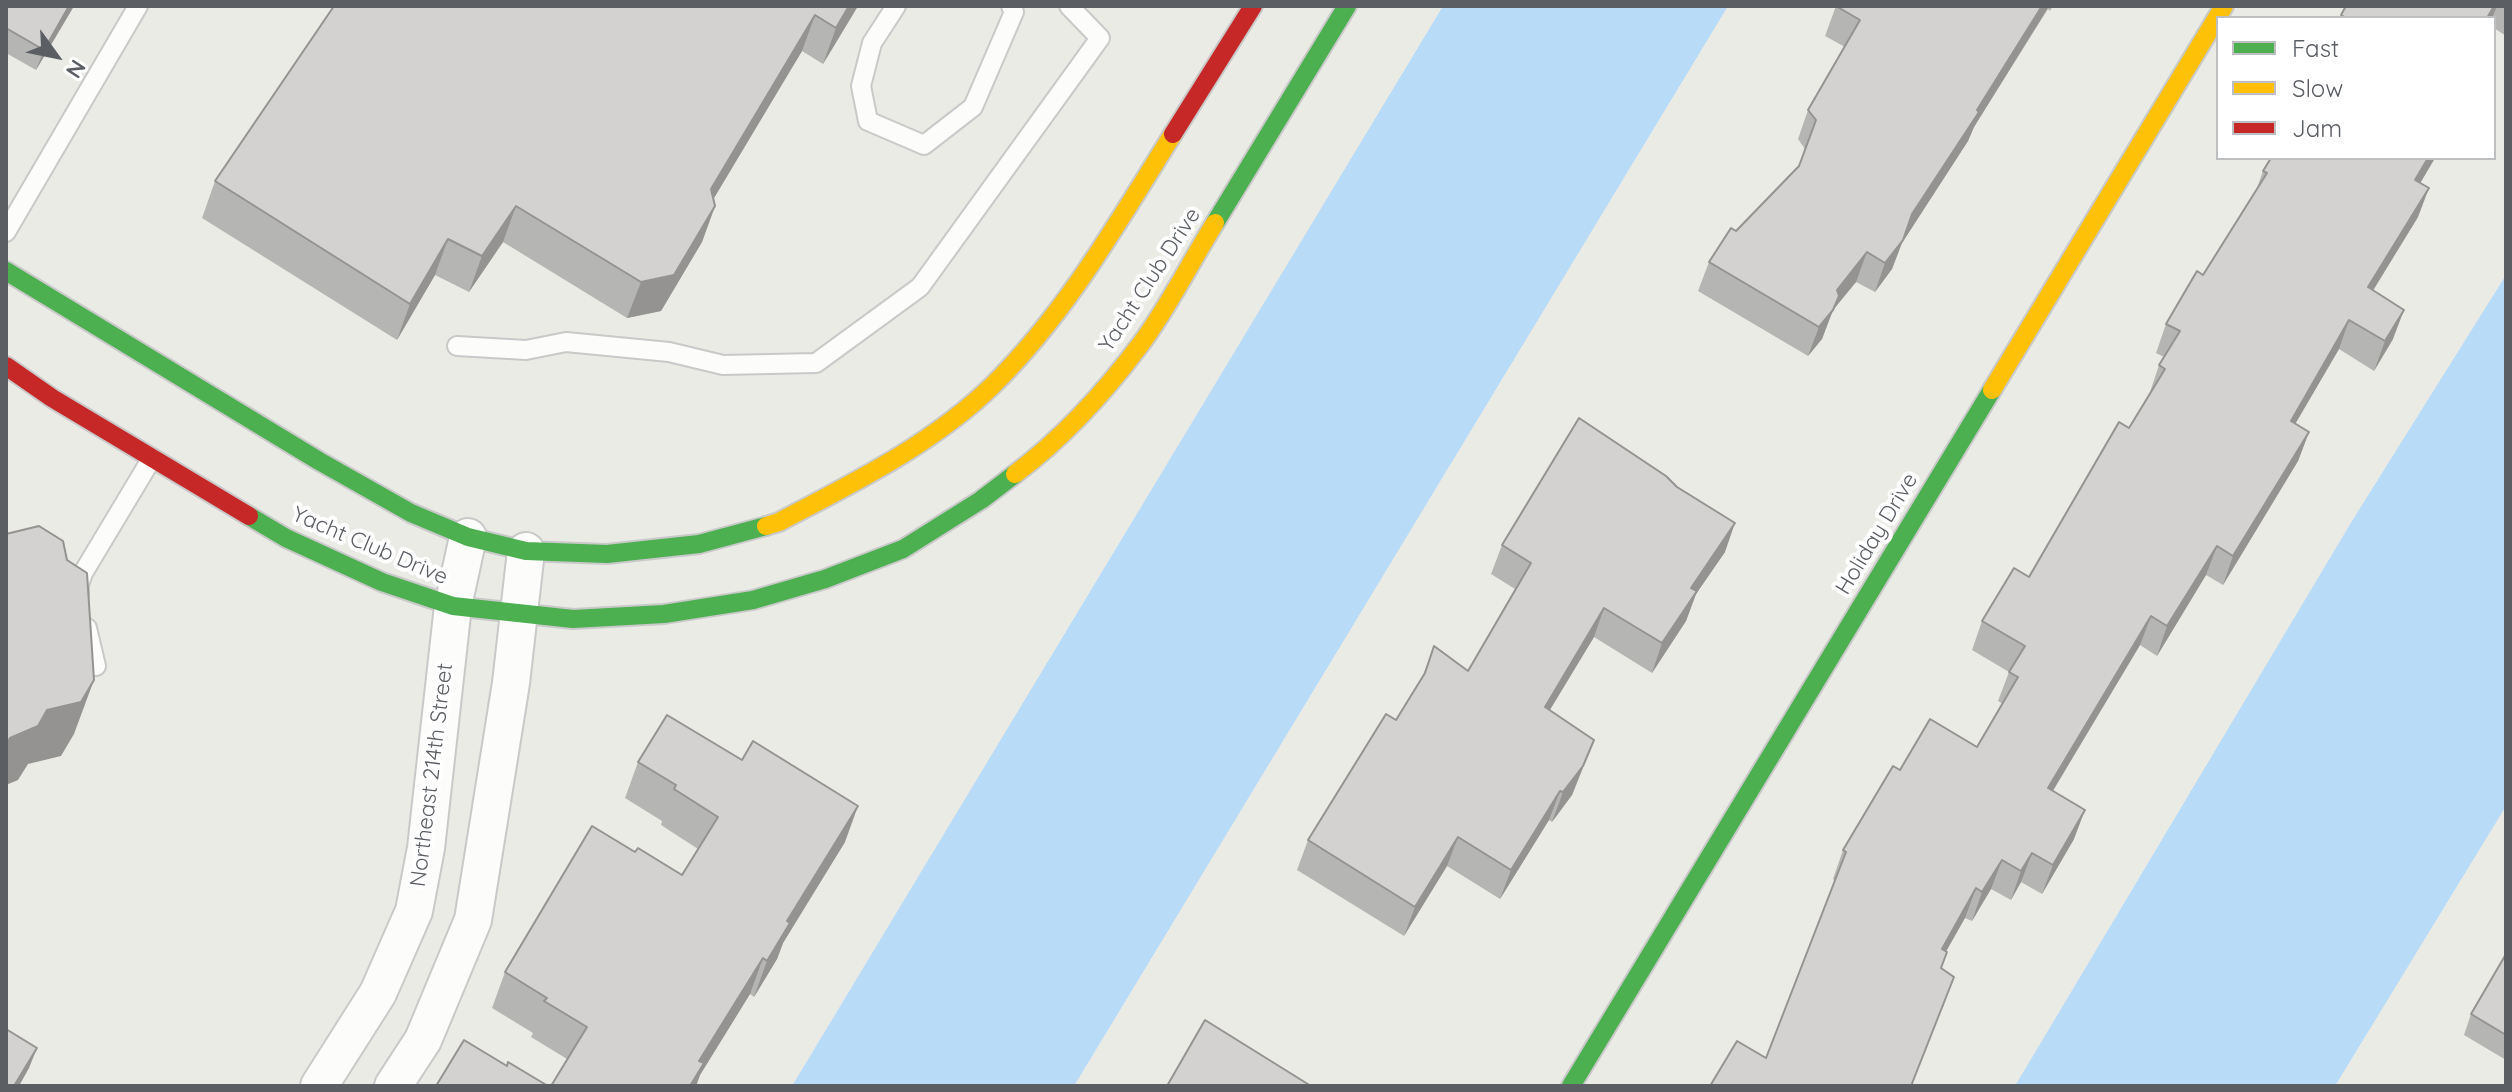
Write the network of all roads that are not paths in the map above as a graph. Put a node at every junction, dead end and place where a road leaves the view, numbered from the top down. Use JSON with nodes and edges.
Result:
{"nodes":[{"id":1,"x":138,"y":6,"type":"edge"},
{"id":2,"x":896,"y":6,"type":"edge"},
{"id":3,"x":1011,"y":6,"type":"edge"},
{"id":4,"x":1069,"y":6,"type":"edge"},
{"id":5,"x":1253,"y":6,"type":"edge"},
{"id":6,"x":1347,"y":6,"type":"edge"},
{"id":7,"x":2216,"y":19,"type":"edge"},
{"id":8,"x":6,"y":232,"type":"edge"},
{"id":9,"x":6,"y":271,"type":"edge"},
{"id":10,"x":457,"y":346,"type":"dead end"},
{"id":11,"x":6,"y":366,"type":"edge"},
{"id":12,"x":152,"y":458,"type":"junction"},
{"id":13,"x":468,"y":537,"type":"junction"},
{"id":14,"x":526,"y":551,"type":"junction"},
{"id":15,"x":453,"y":606,"type":"junction"},
{"id":16,"x":519,"y":613,"type":"junction"},
{"id":17,"x":96,"y":666,"type":"edge"},
{"id":18,"x":414,"y":911,"type":"junction"},
{"id":19,"x":473,"y":920,"type":"junction"},
{"id":20,"x":319,"y":1086,"type":"edge"},
{"id":21,"x":393,"y":1086,"type":"edge"},
{"id":22,"x":1571,"y":1086,"type":"edge"}],
"edges":[{"from":1,"to":8,"type":"lane"},
{"from":2,"to":3,"type":"lane"},
{"from":4,"to":10,"type":"lane"},
{"from":5,"to":14,"type":"street"},
{"from":6,"to":16,"type":"street","name":"Yacht Club Drive"},
{"from":7,"to":22,"type":"street","name":"Holiday Drive"},
{"from":9,"to":13,"type":"street"},
{"from":11,"to":12,"type":"street","name":"Yacht Club Drive"},
{"from":12,"to":15,"type":"street","name":"Yacht Club Drive"},
{"from":12,"to":17,"type":"lane"},
{"from":13,"to":14,"type":"street"},
{"from":13,"to":15,"type":"street","name":"Northeast 214th Street"},
{"from":14,"to":16,"type":"street"},
{"from":15,"to":16,"type":"street","name":"Yacht Club Drive"},
{"from":15,"to":18,"type":"street","name":"Northeast 214th Street"},
{"from":16,"to":19,"type":"street"},
{"from":18,"to":19,"type":"street"},
{"from":18,"to":20,"type":"street","name":"Northeast 214th Street"},
{"from":19,"to":21,"type":"street"}]}
